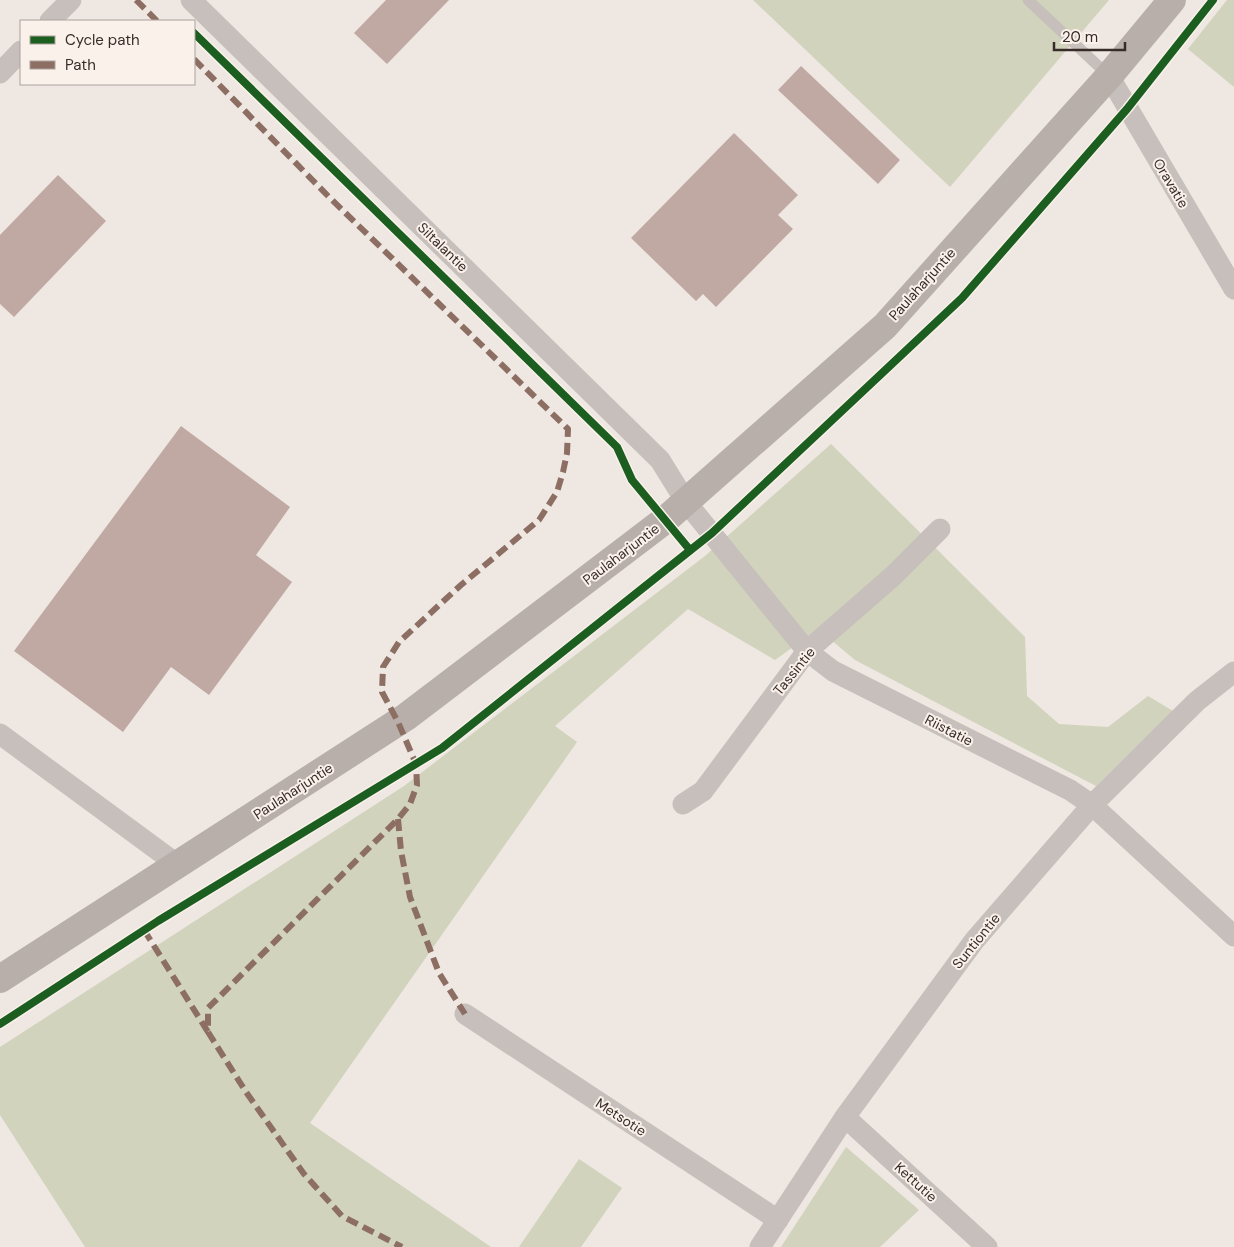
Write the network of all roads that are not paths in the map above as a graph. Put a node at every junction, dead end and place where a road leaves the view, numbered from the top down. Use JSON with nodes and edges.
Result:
{"nodes":[{"id":1,"x":71,"y":0,"type":"edge"},
{"id":2,"x":191,"y":0,"type":"edge"},
{"id":3,"x":1028,"y":0,"type":"edge"},
{"id":4,"x":1172,"y":0,"type":"edge"},
{"id":5,"x":51,"y":20,"type":"edge"},
{"id":6,"x":20,"y":52,"type":"edge"},
{"id":7,"x":0,"y":73,"type":"edge"},
{"id":8,"x":1108,"y":76,"type":"junction"},
{"id":9,"x":1234,"y":289,"type":"edge"},
{"id":10,"x":686,"y":502,"type":"junction"},
{"id":11,"x":940,"y":529,"type":"dead end"},
{"id":12,"x":807,"y":652,"type":"junction"},
{"id":13,"x":1234,"y":672,"type":"edge"},
{"id":14,"x":0,"y":734,"type":"edge"},
{"id":15,"x":683,"y":804,"type":"dead end"},
{"id":16,"x":1092,"y":805,"type":"junction"},
{"id":17,"x":178,"y":866,"type":"junction"},
{"id":18,"x":1234,"y":936,"type":"edge"},
{"id":19,"x":0,"y":979,"type":"edge"},
{"id":20,"x":465,"y":1014,"type":"dead end"},
{"id":21,"x":845,"y":1117,"type":"junction"},
{"id":22,"x":778,"y":1220,"type":"junction"},
{"id":23,"x":760,"y":1247,"type":"edge"},
{"id":24,"x":987,"y":1247,"type":"edge"}],
"edges":[{"from":1,"to":5,"type":"street"},
{"from":2,"to":10,"type":"street","name":"Siltalantie"},
{"from":3,"to":8,"type":"lane"},
{"from":4,"to":8,"type":"main road","name":"Paulaharjuntie"},
{"from":6,"to":7,"type":"street"},
{"from":8,"to":9,"type":"street","name":"Oravatie"},
{"from":8,"to":10,"type":"main road","name":"Paulaharjuntie"},
{"from":10,"to":12,"type":"street","name":"Riistatie"},
{"from":10,"to":17,"type":"main road","name":"Paulaharjuntie"},
{"from":11,"to":12,"type":"street","name":"Tassintie"},
{"from":12,"to":15,"type":"street","name":"Tassintie"},
{"from":12,"to":16,"type":"street","name":"Riistatie"},
{"from":13,"to":16,"type":"street","name":"Suntiontie"},
{"from":14,"to":17,"type":"street"},
{"from":16,"to":18,"type":"street","name":"Riistatie"},
{"from":16,"to":21,"type":"street","name":"Suntiontie"},
{"from":17,"to":19,"type":"main road","name":"Paulaharjuntie"},
{"from":20,"to":22,"type":"street","name":"Metsotie"},
{"from":21,"to":22,"type":"street","name":"Suntiontie"},
{"from":21,"to":24,"type":"street","name":"Kettutie"},
{"from":22,"to":23,"type":"street","name":"Suntiontie"}]}
